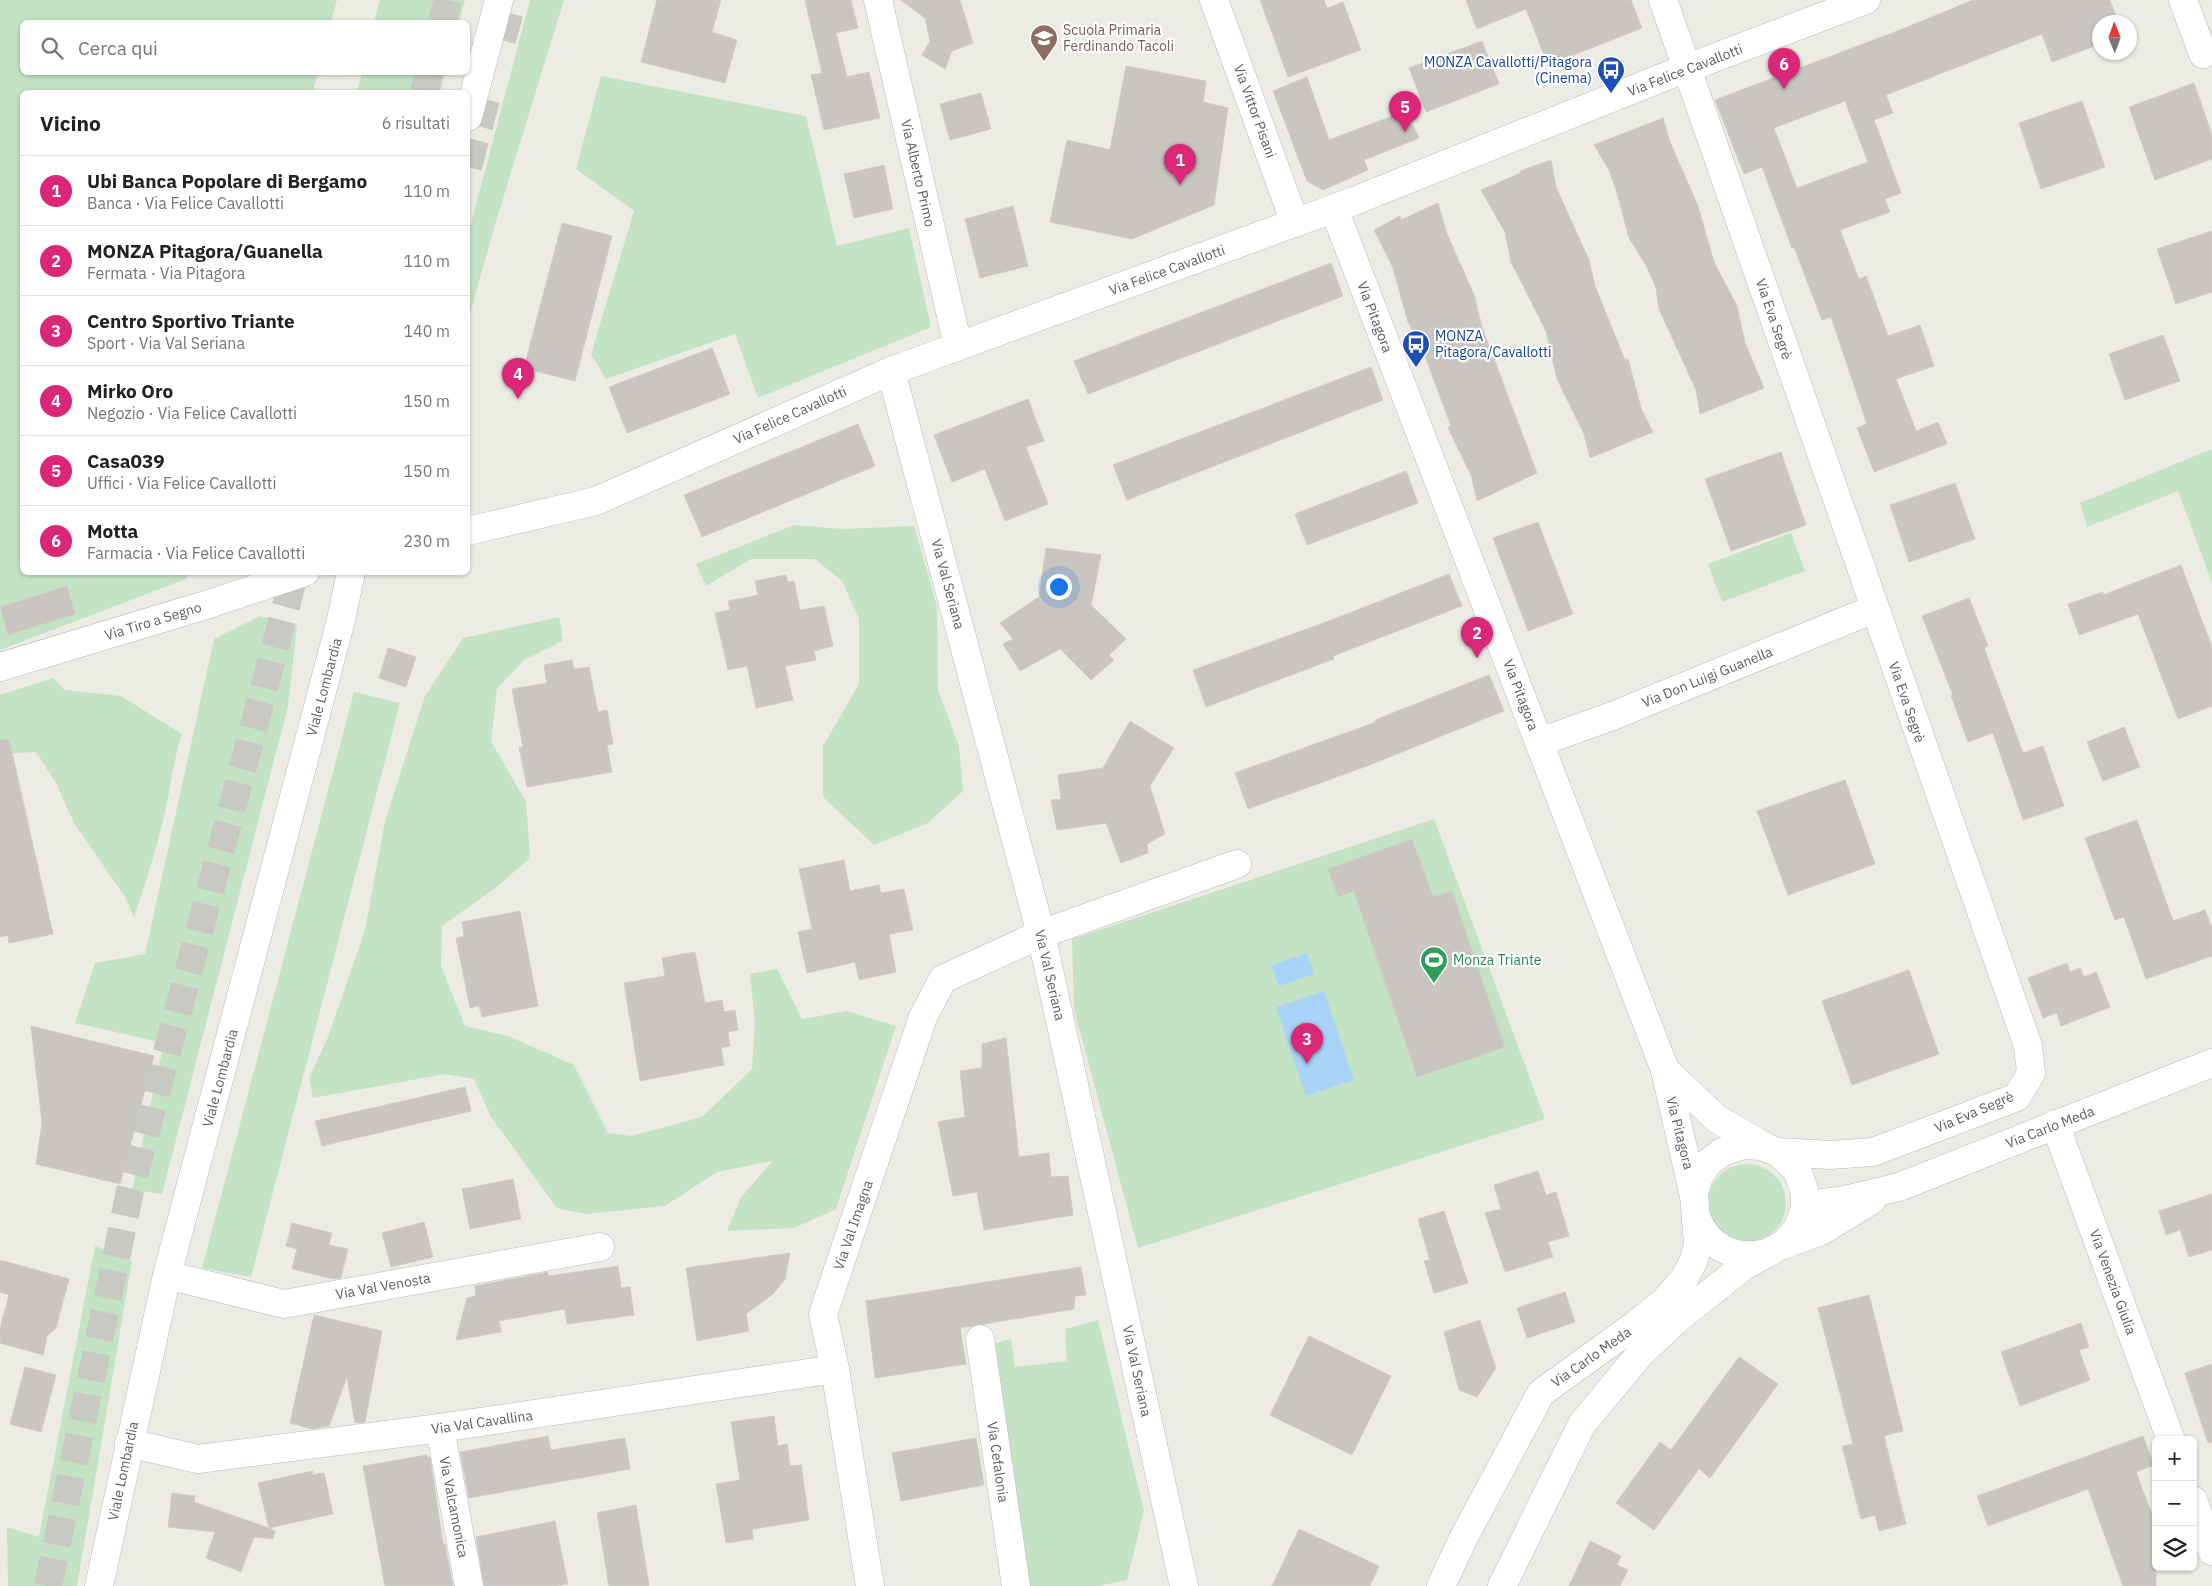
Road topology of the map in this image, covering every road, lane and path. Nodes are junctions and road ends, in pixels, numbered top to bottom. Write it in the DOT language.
graph roads {
  1 [pos="499,0"];
  2 [pos="878,0"];
  3 [pos="1214,0"];
  4 [pos="1663,0"];
  5 [pos="1866,0"];
  6 [pos="2183,0"];
  7 [pos="2203,54"];
  8 [pos="1688,68"];
  9 [pos="470,109"];
  10 [pos="1334,209"];
  11 [pos="1295,223"];
  12 [pos="958,346"];
  13 [pos="891,371"];
  14 [pos="470,531"];
  15 [pos="296,575"];
  16 [pos="350,575"];
  17 [pos="1874,609"];
  18 [pos="0,667"];
  19 [pos="1540,742"];
  20 [pos="1238,864"];
  21 [pos="1041,934"];
  22 [pos="2212,1063"];
  23 [pos="1665,1070"];
  24 [pos="2055,1124"];
  25 [pos="1771,1149"];
  26 [pos="1887,1190"];
  27 [pos="1695,1205"];
  28 [pos="1806,1205"];
  29 [pos="600,1247"];
  30 [pos="1775,1249"];
  31 [pos="167,1275"];
  32 [pos="980,1339"];
  33 [pos="835,1369"];
  34 [pos="440,1428"];
  35 [pos="2170,1436"];
  36 [pos="129,1443"];
  37 [pos="2197,1511"];
  38 [pos="2212,1551"];
  39 [pos="99,1586"];
  40 [pos="469,1586"];
  41 [pos="870,1586"];
  42 [pos="1016,1586"];
  43 [pos="1184,1586"];
  44 [pos="1441,1586"];
  45 [pos="1502,1586"];
  1 -- 9 [label="street"];
  2 -- 12 [label="street, Via Alberto Primo"];
  3 -- 11 [label="street, Via Vittor Pisani"];
  4 -- 8 [label="street, Via Eva Segrè"];
  5 -- 8 [label="street, Via Felice Cavallotti"];
  6 -- 7 [label="street"];
  8 -- 10 [label="street, Via Felice Cavallotti"];
  8 -- 17 [label="street, Via Eva Segrè"];
  10 -- 11 [label="street, Via Felice Cavallotti"];
  10 -- 19 [label="street, Via Pitagora"];
  11 -- 12 [label="street, Via Felice Cavallotti"];
  12 -- 13 [label="street, Via Felice Cavallotti"];
  13 -- 14 [label="street, Via Felice Cavallotti"];
  13 -- 21 [label="street, Via Val Seriana"];
  15 -- 18 [label="street, Via Tiro a Segno"];
  16 -- 31 [label="street, Viale Lombardia"];
  17 -- 19 [label="street, Via Don Luigi Guanella"];
  17 -- 25 [label="street, Via Eva Segrè"];
  19 -- 23 [label="street, Via Pitagora"];
  20 -- 21 [label="street, Via Val Imagna"];
  21 -- 33 [label="street, Via Val Imagna"];
  21 -- 43 [label="street, Via Val Seriana"];
  22 -- 24 [label="street, Via Carlo Meda"];
  23 -- 25 [label="street, Via Pitagora"];
  23 -- 27 [label="street, Via Pitagora"];
  24 -- 26 [label="street, Via Carlo Meda"];
  24 -- 35 [label="street, Via Venezia Giulia"];
  25 -- 27 [label="street, Via Carlo Meda"];
  25 -- 28 [label="street, Via Carlo Meda"];
  26 -- 28 [label="street, Via Carlo Meda"];
  26 -- 30 [label="street, Via Carlo Meda"];
  27 -- 30 [label="street, Via Carlo Meda"];
  27 -- 44 [label="street, Via Carlo Meda"];
  28 -- 30 [label="street, Via Carlo Meda"];
  29 -- 31 [label="street, Via Val Venosta"];
  30 -- 45 [label="street, Via Carlo Meda"];
  31 -- 36 [label="street, Viale Lombardia"];
  32 -- 42 [label="street, Via Cefalonia"];
  33 -- 34 [label="street, Via Val Cavallina"];
  33 -- 41 [label="street, Via Val Imagna"];
  34 -- 36 [label="street, Via Val Cavallina"];
  34 -- 40 [label="street, Via Valcamonica"];
  36 -- 39 [label="street, Viale Lombardia"];
  37 -- 38 [label="street"];
}
